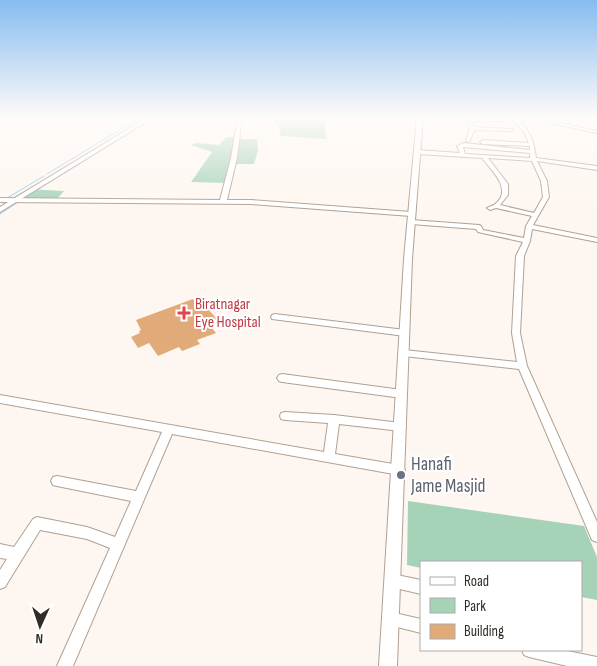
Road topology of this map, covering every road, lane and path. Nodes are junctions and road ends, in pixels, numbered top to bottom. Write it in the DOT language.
graph roads {
  1 [pos="97,148"];
  2 [pos="98,148"];
  3 [pos="235,148"];
  4 [pos="417,148"];
  5 [pos="461,148"];
  6 [pos="490,148"];
  7 [pos="532,148"];
  8 [pos="417,152"];
  9 [pos="463,156"];
  10 [pos="482,156"];
  11 [pos="533,157"];
  12 [pos="77,161"];
  13 [pos="597,168"];
  14 [pos="0,200"];
  15 [pos="12,201"];
  16 [pos="222,202"];
  17 [pos="0,206"];
  18 [pos="0,210"];
  19 [pos="535,215"];
  20 [pos="411,218"];
  21 [pos="529,226"];
  22 [pos="597,240"];
  23 [pos="527,241"];
  24 [pos="274,316"];
  25 [pos="405,334"];
  26 [pos="404,353"];
  27 [pos="522,366"];
  28 [pos="282,378"];
  29 [pos="402,394"];
  30 [pos="0,399"];
  31 [pos="285,416"];
  32 [pos="334,419"];
  33 [pos="401,427"];
  34 [pos="169,429"];
  35 [pos="329,457"];
  36 [pos="398,470"];
  37 [pos="57,481"];
  38 [pos="137,498"];
  39 [pos="597,536"];
  40 [pos="118,544"];
  41 [pos="0,551"];
  42 [pos="17,554"];
  43 [pos="392,581"];
  44 [pos="0,582"];
  45 [pos="420,588"];
  46 [pos="390,619"];
  47 [pos="420,626"];
  48 [pos="552,652"];
  49 [pos="597,665"];
  50 [pos="65,666"];
  51 [pos="388,666"];
  1 -- 12 [label="main road"];
  2 -- 12 [label="main road"];
  3 -- 16 [label="street"];
  4 -- 8 [label="main road"];
  5 -- 9 [label="street"];
  6 -- 11 [label="street"];
  7 -- 11 [label="street"];
  8 -- 9 [label="street"];
  8 -- 20 [label="main road"];
  9 -- 10 [label="street"];
  10 -- 11 [label="street"];
  10 -- 19 [label="street"];
  11 -- 13 [label="street"];
  11 -- 19 [label="street"];
  12 -- 15 [label="main road"];
  14 -- 15 [label="street"];
  15 -- 16 [label="street"];
  15 -- 17 [label="main road"];
  15 -- 18 [label="main road"];
  16 -- 20 [label="street"];
  19 -- 21 [label="street"];
  20 -- 23 [label="street"];
  20 -- 25 [label="main road"];
  21 -- 22 [label="street"];
  21 -- 23 [label="street"];
  23 -- 27 [label="street"];
  24 -- 25 [label="street"];
  25 -- 26 [label="main road"];
  26 -- 27 [label="street"];
  26 -- 29 [label="main road"];
  27 -- 39 [label="street"];
  28 -- 29 [label="street"];
  29 -- 33 [label="main road"];
  30 -- 34 [label="street"];
  31 -- 32 [label="street"];
  32 -- 33 [label="street"];
  32 -- 35 [label="street"];
  33 -- 36 [label="main road"];
  34 -- 35 [label="street"];
  34 -- 38 [label="street"];
  35 -- 36 [label="street"];
  36 -- 43 [label="main road"];
  37 -- 38 [label="street"];
  38 -- 40 [label="street"];
  40 -- 42 [label="street"];
  40 -- 50 [label="street"];
  41 -- 42 [label="street"];
  42 -- 44 [label="street"];
  43 -- 45 [label="street"];
  43 -- 46 [label="main road"];
  46 -- 47 [label="street"];
  46 -- 51 [label="main road"];
  48 -- 49 [label="street"];
}
